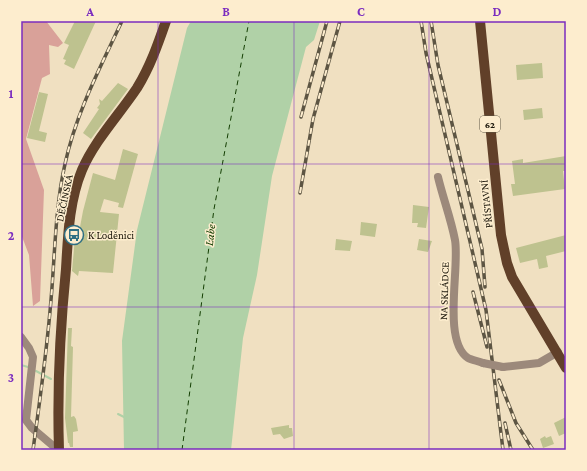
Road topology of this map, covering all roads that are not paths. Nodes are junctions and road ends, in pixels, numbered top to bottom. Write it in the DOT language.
graph roads {
  1 [pos="166,21"];
  2 [pos="480,21"];
  3 [pos="438,178"];
  4 [pos="21,338"];
  5 [pos="558,352"];
  6 [pos="566,368"];
  7 [pos="58,450"];
  1 -- 7 [label="main road, DĚČÍNSKÁ"];
  2 -- 5 [label="main road, PŘÍSTAVNÍ / 62"];
  3 -- 5 [label="street, NA SKLÁDCE, bridge"];
  4 -- 7 [label="street"];
  5 -- 6 [label="main road, PŘÍSTAVNÍ / 62"];
}
